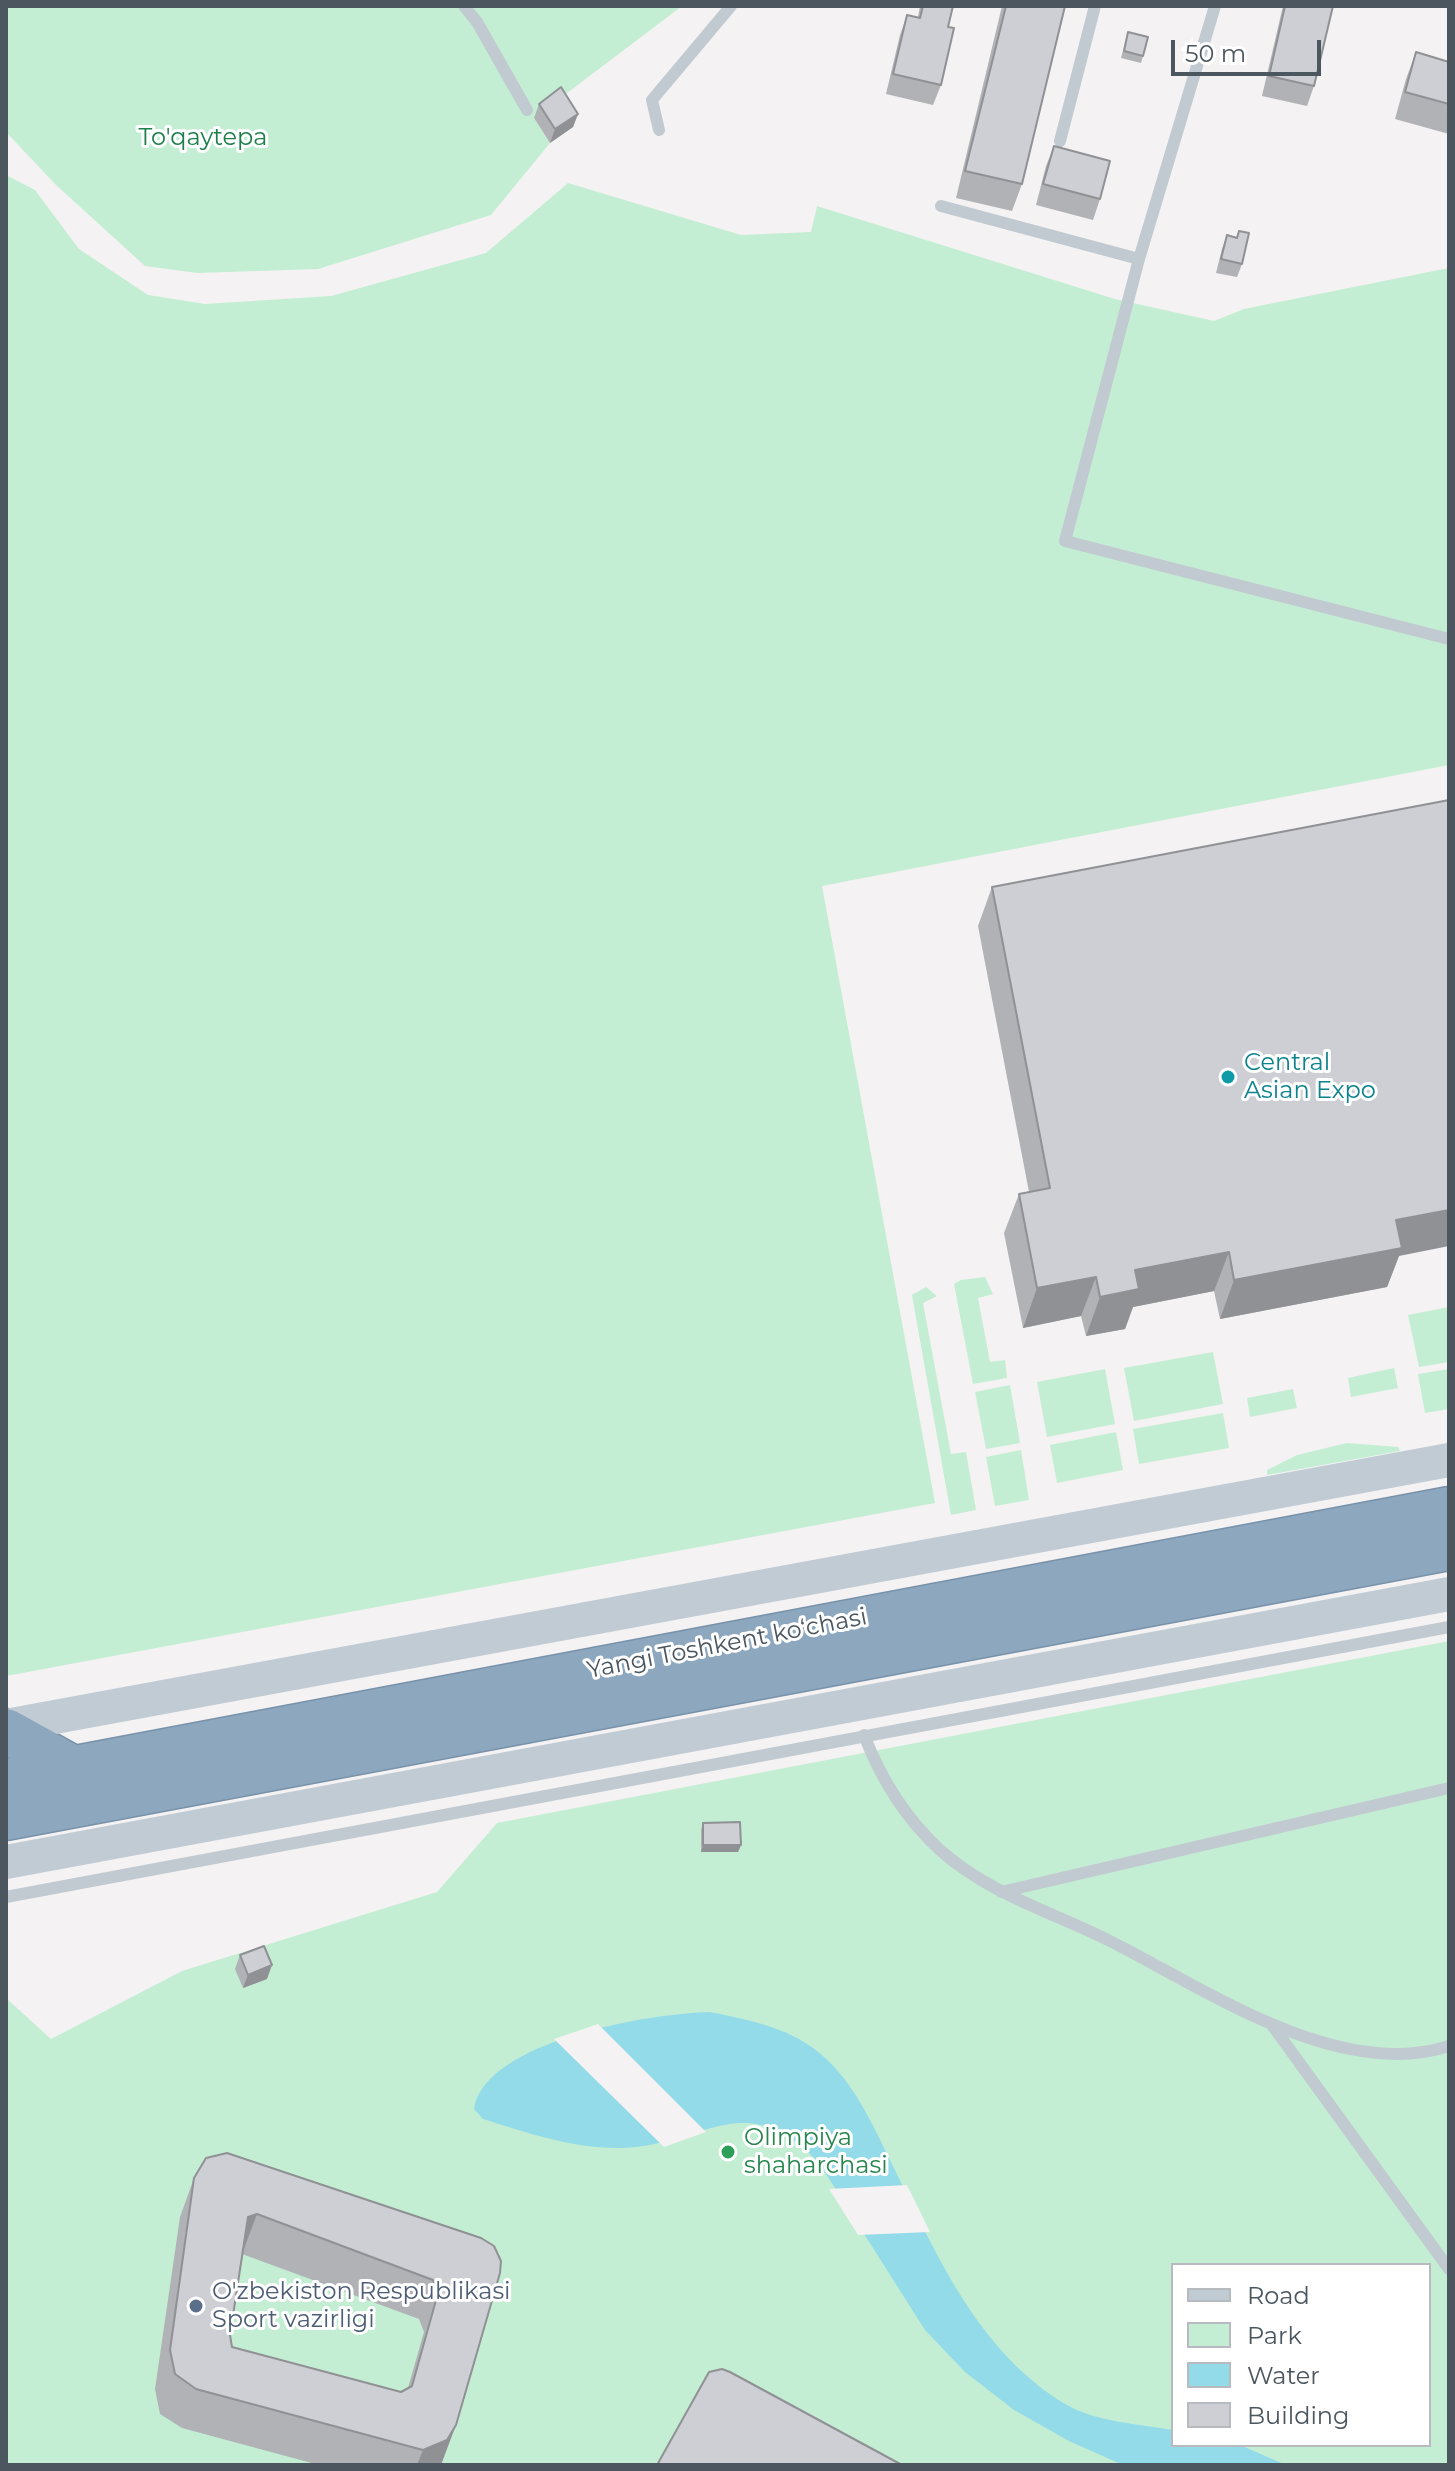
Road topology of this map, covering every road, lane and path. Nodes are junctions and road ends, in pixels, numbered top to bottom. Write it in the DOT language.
graph roads {
  1 [pos="464,6"];
  2 [pos="731,6"];
  3 [pos="1095,6"];
  4 [pos="1215,6"];
  5 [pos="527,110"];
  6 [pos="659,130"];
  7 [pos="1060,141"];
  8 [pos="941,206"];
  9 [pos="1139,259"];
  10 [pos="1449,639"];
  11 [pos="1449,1460"];
  12 [pos="1449,1509"];
  13 [pos="1449,1548"];
  14 [pos="1449,1594"];
  15 [pos="1449,1627"];
  16 [pos="6,1728"];
  17 [pos="864,1735"];
  18 [pos="73,1768"];
  19 [pos="6,1781"];
  20 [pos="1449,1788"];
  21 [pos="6,1818"];
  22 [pos="6,1862"];
  23 [pos="1001,1892"];
  24 [pos="6,1897"];
  25 [pos="1272,2025"];
  26 [pos="1449,2046"];
  27 [pos="1449,2269"];
  1 -- 5 [label="lane"];
  2 -- 6 [label="lane"];
  3 -- 7 [label="lane"];
  4 -- 9 [label="lane"];
  8 -- 9 [label="lane"];
  9 -- 10 [label="lane"];
  11 -- 16 [label="main road"];
  12 -- 18 [label="highway, Yangi Toshkent ko‘chasi"];
  13 -- 21 [label="highway, Yangi Toshkent ko‘chasi"];
  14 -- 22 [label="main road"];
  15 -- 17 [label="lane"];
  16 -- 18 [label="highway"];
  17 -- 23 [label="lane"];
  17 -- 24 [label="lane"];
  18 -- 19 [label="highway, Yangi Toshkent ko‘chasi"];
  20 -- 23 [label="lane"];
  23 -- 25 [label="lane"];
  25 -- 26 [label="lane"];
  25 -- 27 [label="lane"];
}
